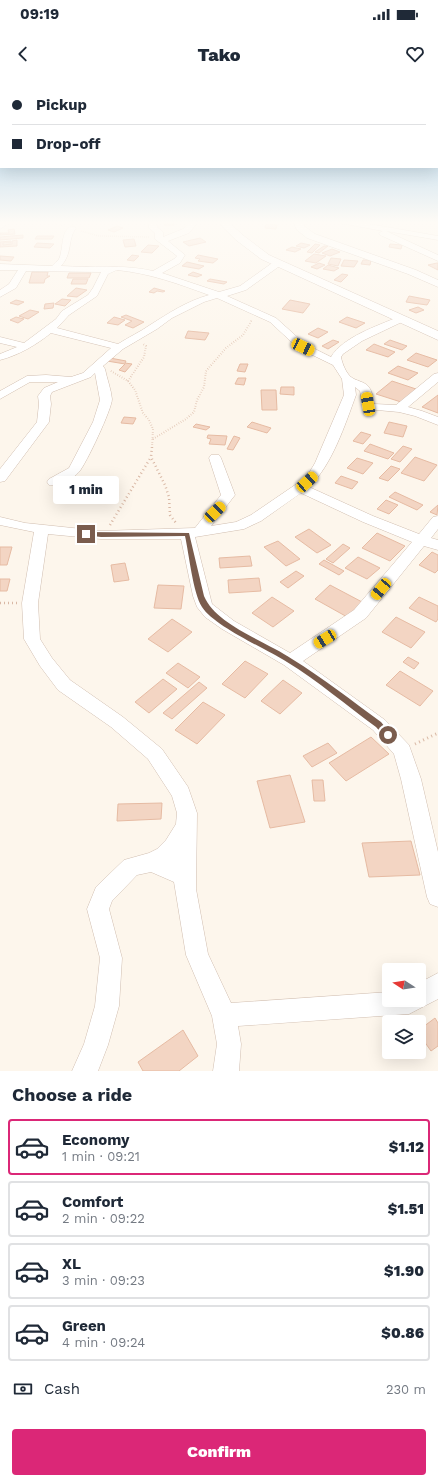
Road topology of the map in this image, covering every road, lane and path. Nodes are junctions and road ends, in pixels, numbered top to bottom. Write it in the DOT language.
graph roads {
  1 [pos="24,267"];
  2 [pos="28,267"];
  3 [pos="165,267"];
  4 [pos="272,267"];
  5 [pos="287,267"];
  6 [pos="399,267"];
  7 [pos="54,269"];
  8 [pos="110,269"];
  9 [pos="156,273"];
  10 [pos="438,284"];
  11 [pos="0,294"];
  12 [pos="216,295"];
  13 [pos="257,312"];
  14 [pos="401,319"];
  15 [pos="48,329"];
  16 [pos="438,336"];
  17 [pos="134,339"];
  18 [pos="0,340"];
  19 [pos="26,346"];
  20 [pos="119,347"];
  21 [pos="2,358"];
  22 [pos="337,363"];
  23 [pos="99,368"];
  24 [pos="438,376"];
  25 [pos="347,379"];
  26 [pos="74,380"];
  27 [pos="128,381"];
  28 [pos="0,396"];
  29 [pos="399,409"];
  30 [pos="438,421"];
  31 [pos="152,439"];
  32 [pos="151,457"];
  33 [pos="215,458"];
  34 [pos="0,478"];
  35 [pos="54,482"];
  36 [pos="300,488"];
  37 [pos="438,520"];
  38 [pos="0,522"];
  39 [pos="42,529"];
  40 [pos="191,533"];
  41 [pos="101,535"];
  42 [pos="421,541"];
  43 [pos="438,545"];
  44 [pos="290,661"];
  45 [pos="438,733"];
  46 [pos="402,750"];
  47 [pos="186,826"];
  48 [pos="152,862"];
  49 [pos="434,865"];
  50 [pos="186,877"];
  51 [pos="438,897"];
  52 [pos="438,985"];
  53 [pos="426,993"];
  54 [pos="382,1004"];
  55 [pos="224,1015"];
  56 [pos="85,1071"];
  57 [pos="226,1071"];
  1 -- 11 [label="street"];
  2 -- 7 [label="street"];
  3 -- 9 [label="street"];
  4 -- 12 [label="street"];
  5 -- 14 [label="street"];
  6 -- 10 [label="street"];
  7 -- 8 [label="street"];
  8 -- 9 [label="street"];
  8 -- 15 [label="street"];
  9 -- 12 [label="street"];
  12 -- 13 [label="street"];
  12 -- 17 [label="street"];
  13 -- 22 [label="street"];
  13 -- 31 [label="path"];
  14 -- 16 [label="street"];
  14 -- 22 [label="street"];
  15 -- 19 [label="street"];
  15 -- 20 [label="street"];
  17 -- 20 [label="street"];
  17 -- 27 [label="path"];
  18 -- 19 [label="street"];
  19 -- 21 [label="street"];
  20 -- 23 [label="street"];
  22 -- 25 [label="street"];
  23 -- 26 [label="street"];
  23 -- 27 [label="path"];
  23 -- 35 [label="street"];
  24 -- 29 [label="street"];
  25 -- 29 [label="street"];
  25 -- 36 [label="street"];
  26 -- 28 [label="street"];
  26 -- 34 [label="street"];
  27 -- 31 [label="path"];
  29 -- 30 [label="street"];
  31 -- 32 [label="path"];
  32 -- 40 [label="path"];
  32 -- 41 [label="path"];
  33 -- 40 [label="street"];
  36 -- 40 [label="street"];
  36 -- 42 [label="street"];
  37 -- 42 [label="street"];
  38 -- 39 [label="street"];
  39 -- 41 [label="street"];
  39 -- 47 [label="street"];
  40 -- 41 [label="street"];
  40 -- 44 [label="street"];
  42 -- 43 [label="street"];
  42 -- 44 [label="street"];
  44 -- 46 [label="street"];
  45 -- 46 [label="path"];
  46 -- 49 [label="street"];
  47 -- 48 [label="street"];
  47 -- 50 [label="street"];
  48 -- 50 [label="street"];
  48 -- 56 [label="street"];
  49 -- 51 [label="street"];
  50 -- 55 [label="street"];
  52 -- 53 [label="street"];
  54 -- 55 [label="street"];
  55 -- 57 [label="street"];
}
